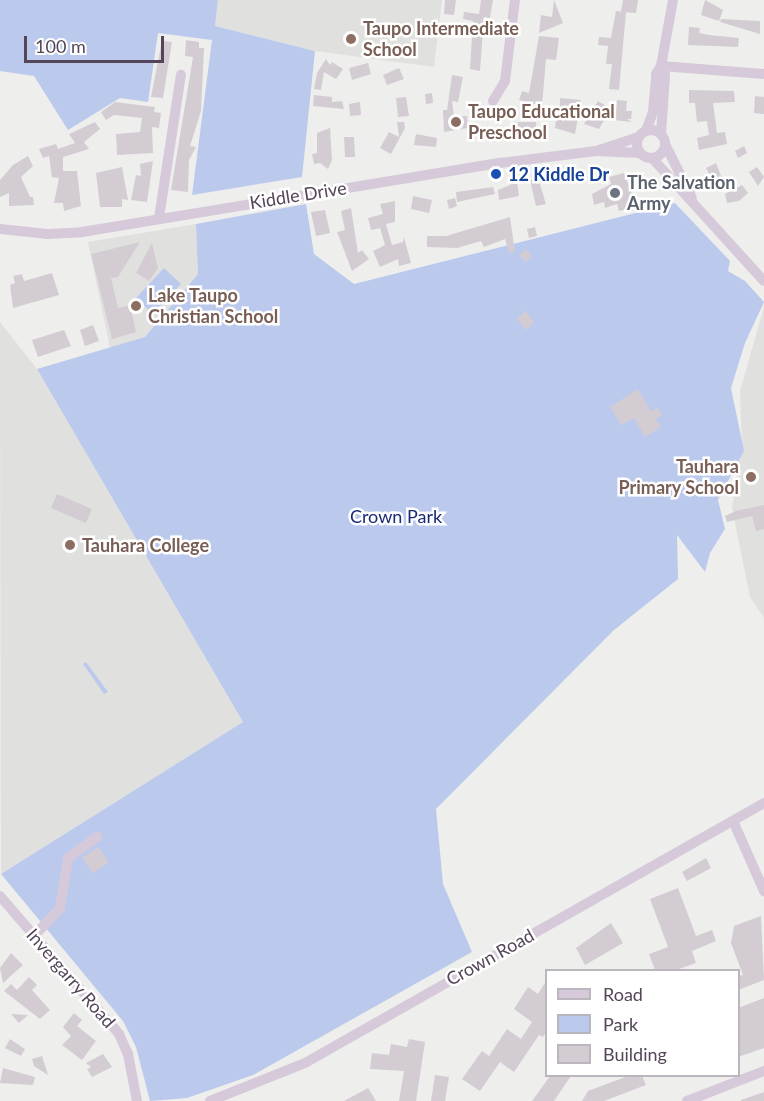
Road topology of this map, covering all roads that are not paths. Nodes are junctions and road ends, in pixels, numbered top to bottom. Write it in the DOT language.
graph roads {
  1 [pos="515,0"];
  2 [pos="673,0"];
  3 [pos="661,66"];
  4 [pos="764,74"];
  5 [pos="181,75"];
  6 [pos="494,101"];
  7 [pos="642,134"];
  8 [pos="663,139"];
  9 [pos="596,151"];
  10 [pos="640,153"];
  11 [pos="570,154"];
  12 [pos="652,158"];
  13 [pos="574,167"];
  14 [pos="693,201"];
  15 [pos="159,218"];
  16 [pos="0,229"];
  17 [pos="764,281"];
  18 [pos="764,803"];
  19 [pos="733,821"];
  20 [pos="97,837"];
  21 [pos="764,891"];
  22 [pos="0,896"];
  23 [pos="35,935"];
  24 [pos="764,1071"];
  25 [pos="137,1101"];
  26 [pos="210,1101"];
  27 [pos="687,1101"];
  1 -- 6 [label="street"];
  2 -- 3 [label="street"];
  3 -- 4 [label="street"];
  3 -- 7 [label="street"];
  3 -- 8 [label="street"];
  5 -- 15 [label="street"];
  7 -- 8 [label="street"];
  7 -- 9 [label="street, Kiddle Drive"];
  7 -- 10 [label="street"];
  8 -- 12 [label="street"];
  8 -- 14 [label="street"];
  9 -- 10 [label="street, Kiddle Drive"];
  9 -- 11 [label="street, Kiddle Drive"];
  10 -- 12 [label="street"];
  11 -- 13 [label="street"];
  11 -- 15 [label="street, Kiddle Drive"];
  12 -- 14 [label="street"];
  14 -- 17 [label="street"];
  15 -- 16 [label="street, Kiddle Drive"];
  18 -- 19 [label="street, Crown Road"];
  19 -- 21 [label="street"];
  19 -- 26 [label="street, Crown Road"];
  20 -- 23 [label="street"];
  22 -- 23 [label="street, Invergarry Road"];
  23 -- 25 [label="street, Invergarry Road"];
  24 -- 27 [label="street"];
}
